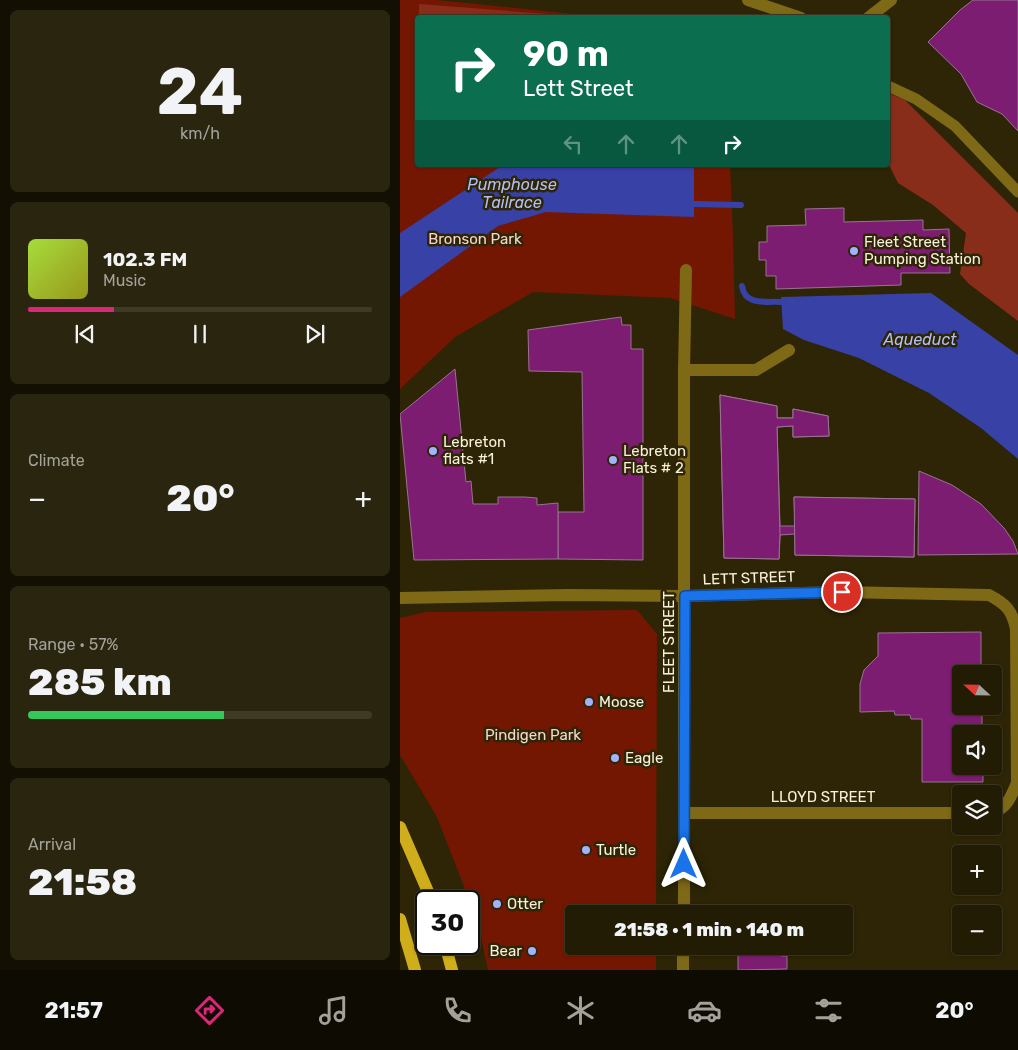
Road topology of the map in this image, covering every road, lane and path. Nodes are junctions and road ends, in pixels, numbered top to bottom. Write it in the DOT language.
graph roads {
  1 [pos="748,0"];
  2 [pos="891,0"];
  3 [pos="792,15"];
  4 [pos="872,15"];
  5 [pos="890,87"];
  6 [pos="1018,192"];
  7 [pos="686,270"];
  8 [pos="790,350"];
  9 [pos="684,370"];
  10 [pos="685,596"];
  11 [pos="400,598"];
  12 [pos="1002,808"];
  13 [pos="952,813"];
  14 [pos="684,814"];
  15 [pos="400,827"];
  16 [pos="427,890"];
  17 [pos="684,905"];
  18 [pos="400,919"];
  19 [pos="448,955"];
  20 [pos="683,955"];
  21 [pos="415,970"];
  22 [pos="452,970"];
  23 [pos="683,970"];
  1 -- 3 [label="street"];
  2 -- 4 [label="street"];
  5 -- 6 [label="lane"];
  7 -- 9 [label="street, FLEET STREET"];
  8 -- 9 [label="street"];
  9 -- 10 [label="street, FLEET STREET"];
  10 -- 11 [label="street, LETT STREET"];
  10 -- 12 [label="street, LETT STREET"];
  10 -- 14 [label="street, FLEET STREET"];
  13 -- 14 [label="street, LLOYD STREET"];
  14 -- 17 [label="street, FLEET STREET"];
  15 -- 16 [label="main road"];
  18 -- 21 [label="main road"];
  19 -- 22 [label="main road"];
  20 -- 23 [label="street"];
}
